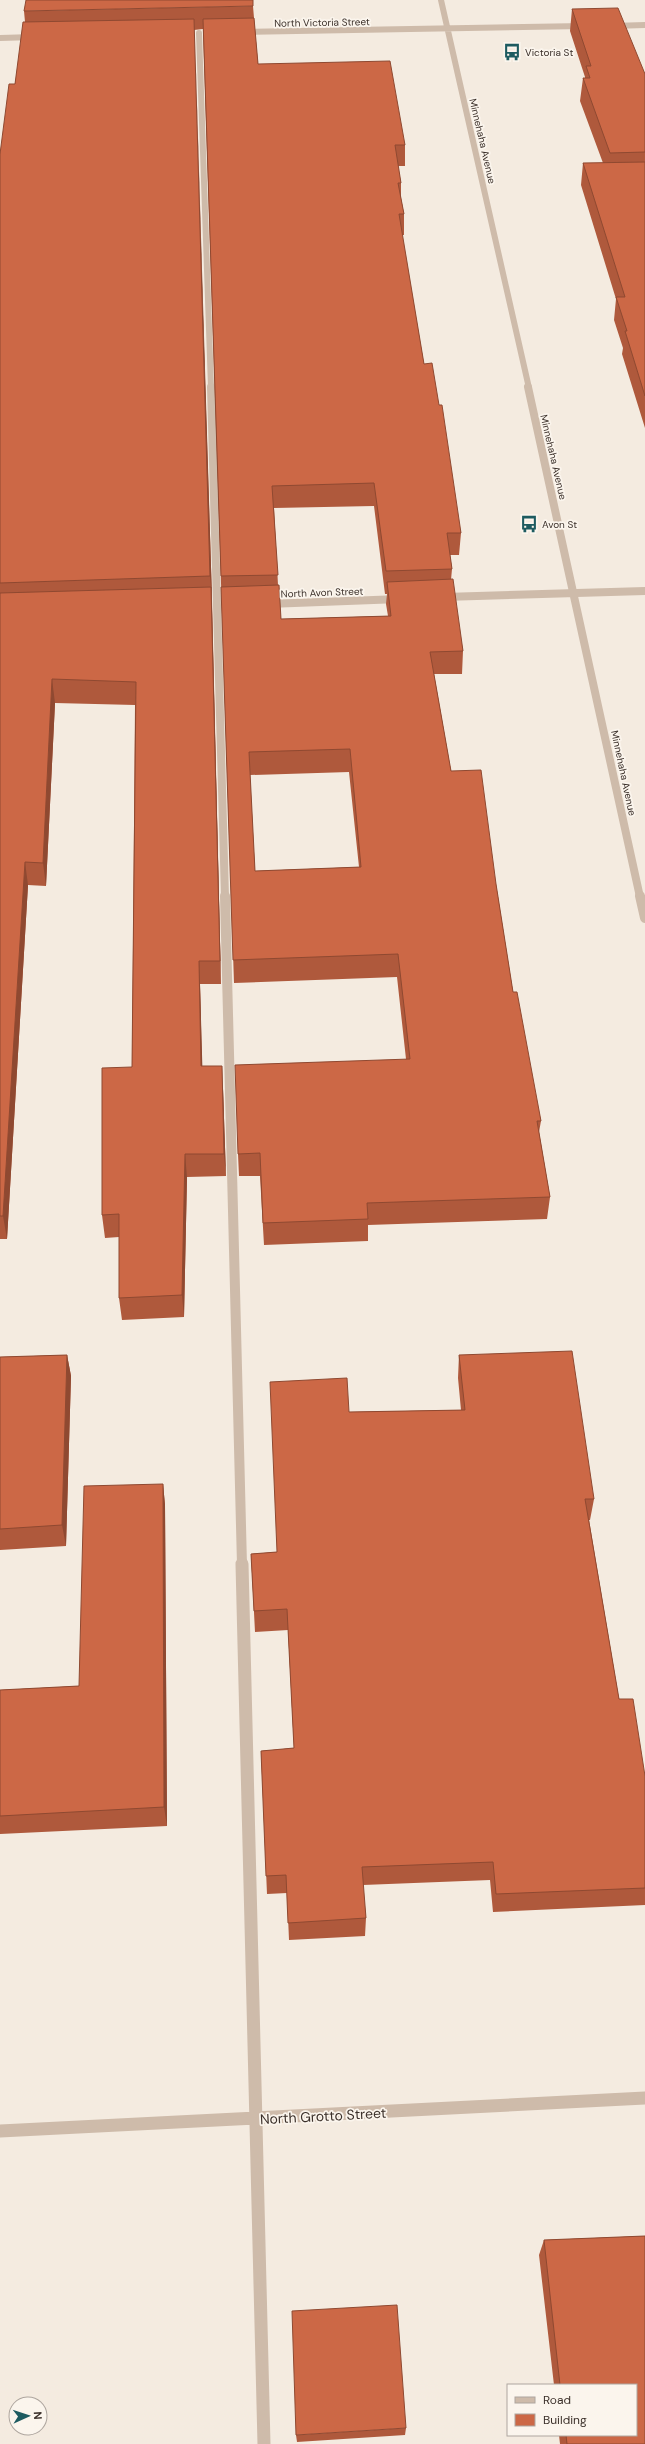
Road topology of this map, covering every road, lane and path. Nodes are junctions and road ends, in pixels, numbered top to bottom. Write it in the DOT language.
graph roads {
  1 [pos="441,0"];
  2 [pos="645,25"];
  3 [pos="591,26"];
  4 [pos="607,26"];
  5 [pos="448,28"];
  6 [pos="238,32"];
  7 [pos="199,33"];
  8 [pos="44,37"];
  9 [pos="0,38"];
  10 [pos="645,591"];
  11 [pos="574,593"];
  12 [pos="438,598"];
  13 [pos="406,599"];
  14 [pos="257,604"];
  15 [pos="645,918"];
  16 [pos="645,2098"];
  17 [pos="256,2119"];
  18 [pos="0,2131"];
  19 [pos="264,2444"];
  1 -- 5 [label="street, Minnehaha Avenue"];
  2 -- 4 [label="street"];
  3 -- 5 [label="street, North Victoria Street"];
  5 -- 6 [label="street, North Victoria Street"];
  5 -- 11 [label="street, Minnehaha Avenue"];
  7 -- 17 [label="street"];
  8 -- 9 [label="street"];
  10 -- 11 [label="street"];
  11 -- 12 [label="street"];
  11 -- 15 [label="street, Minnehaha Avenue"];
  13 -- 14 [label="street, North Avon Street"];
  16 -- 17 [label="street, North Grotto Street"];
  17 -- 18 [label="street, North Grotto Street"];
  17 -- 19 [label="street"];
}
